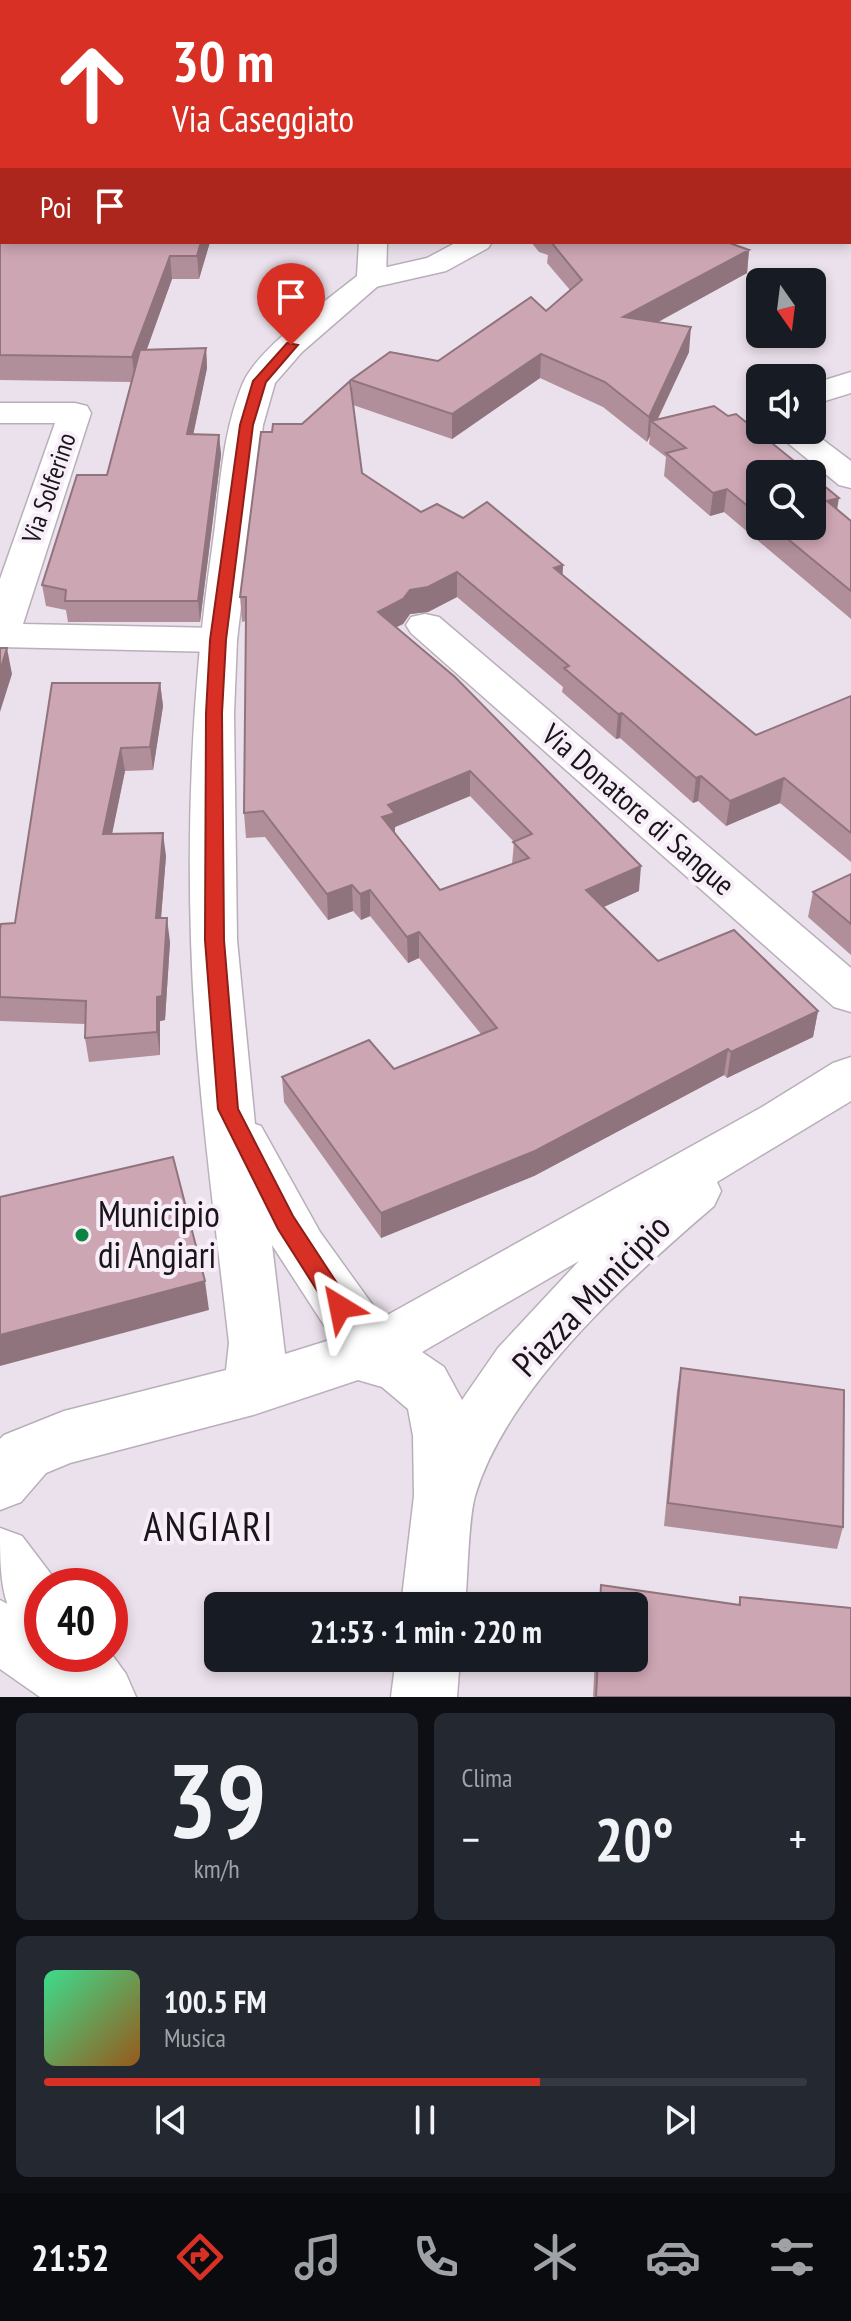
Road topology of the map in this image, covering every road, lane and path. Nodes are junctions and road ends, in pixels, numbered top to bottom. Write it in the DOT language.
graph roads {
  1 [pos="474,244"];
  2 [pos="372,261"];
  3 [pos="851,382"];
  4 [pos="826,390"];
  5 [pos="0,413"];
  6 [pos="807,444"];
  7 [pos="851,478"];
  8 [pos="425,625"];
  9 [pos="0,635"];
  10 [pos="218,640"];
  11 [pos="851,995"];
  12 [pos="851,1076"];
  13 [pos="228,1109"];
  14 [pos="780,1121"];
  15 [pos="373,1351"];
  16 [pos="253,1389"];
  17 [pos="8,1465"];
  18 [pos="444,1501"];
  19 [pos="0,1557"];
  20 [pos="24,1590"];
  21 [pos="434,1592"];
  22 [pos="0,1631"];
  23 [pos="85,1672"];
  24 [pos="427,1672"];
  25 [pos="96,1697"];
  26 [pos="103,1697"];
  27 [pos="424,1697"];
  1 -- 2 [label="street"];
  2 -- 10 [label="street"];
  3 -- 4 [label="street"];
  5 -- 9 [label="street, Via Solferino"];
  6 -- 7 [label="street"];
  8 -- 11 [label="street, Via Donatore di Sangue"];
  9 -- 10 [label="street"];
  10 -- 13 [label="street"];
  12 -- 14 [label="street, Piazza Municipio"];
  13 -- 15 [label="street, Piazza Municipio"];
  13 -- 16 [label="street"];
  14 -- 15 [label="street, Piazza Municipio"];
  14 -- 18 [label="street, Piazza Municipio"];
  15 -- 16 [label="street, Piazza Municipio"];
  15 -- 18 [label="street, Piazza Municipio"];
  16 -- 17 [label="street, Piazza Municipio"];
  18 -- 21 [label="street, Piazza Municipio"];
  19 -- 20 [label="street"];
  22 -- 25 [label="street"];
  23 -- 26 [label="street"];
  24 -- 27 [label="street"];
}
